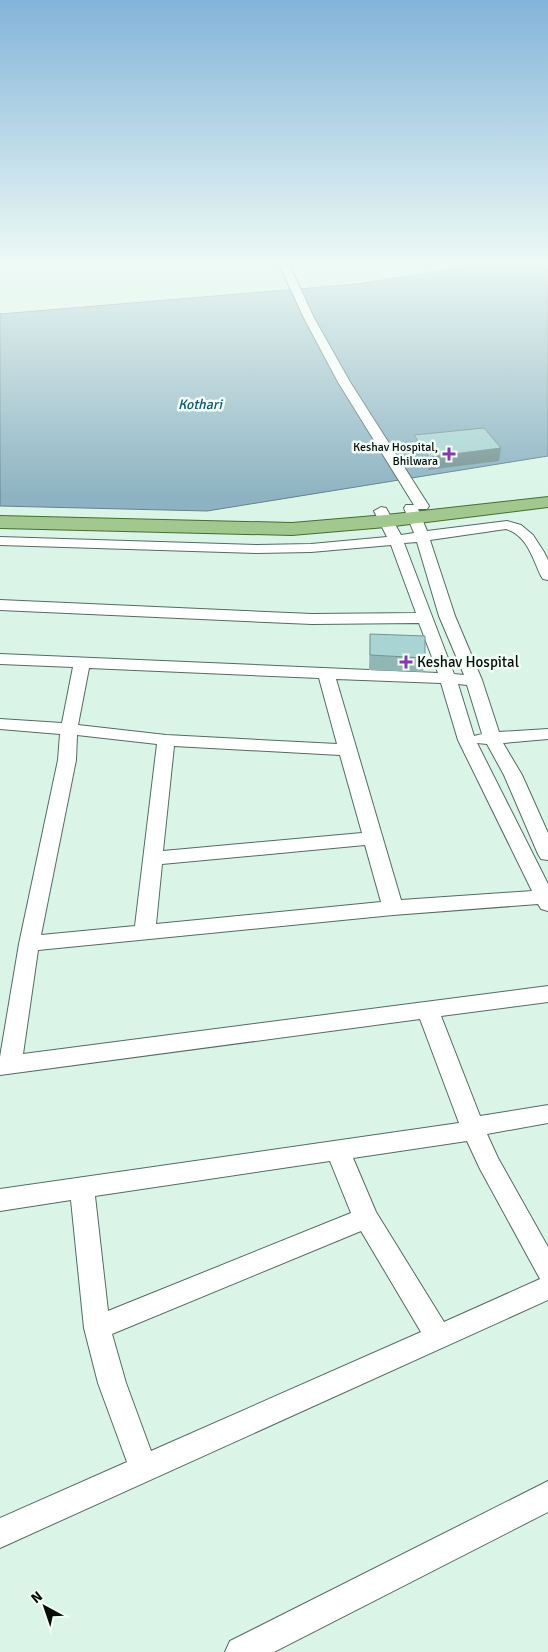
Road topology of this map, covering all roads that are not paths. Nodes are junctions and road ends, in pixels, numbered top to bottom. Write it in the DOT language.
graph roads {
  1 [pos="322,341"];
  2 [pos="548,492"];
  3 [pos="548,502"];
  4 [pos="416,510"];
  5 [pos="0,512"];
  6 [pos="383,516"];
  7 [pos="0,522"];
  8 [pos="422,536"];
  9 [pos="396,540"];
  10 [pos="0,542"];
  11 [pos="548,576"];
  12 [pos="0,605"];
  13 [pos="424,618"];
  14 [pos="0,659"];
  15 [pos="82,662"];
  16 [pos="326,674"];
  17 [pos="448,679"];
  18 [pos="474,680"];
  19 [pos="0,724"];
  20 [pos="69,729"];
  21 [pos="548,734"];
  22 [pos="492,738"];
  23 [pos="166,740"];
  24 [pos="467,740"];
  25 [pos="348,750"];
  26 [pos="507,822"];
  27 [pos="540,822"];
  28 [pos="373,838"];
  29 [pos="548,854"];
  30 [pos="154,858"];
  31 [pos="546,900"];
  32 [pos="393,908"];
  33 [pos="145,932"];
  34 [pos="29,944"];
  35 [pos="548,994"];
  36 [pos="427,1010"];
  37 [pos="5,1065"];
  38 [pos="548,1114"];
  39 [pos="474,1130"];
  40 [pos="338,1151"];
  41 [pos="82,1187"];
  42 [pos="0,1200"];
  43 [pos="366,1218"];
  44 [pos="548,1271"];
  45 [pos="548,1288"];
  46 [pos="97,1328"];
  47 [pos="439,1337"];
  48 [pos="144,1469"];
  49 [pos="548,1496"];
  50 [pos="0,1533"];
  51 [pos="241,1652"];
  1 -- 4 [label="street"];
  2 -- 4 [label="main road"];
  3 -- 4 [label="main road"];
  4 -- 6 [label="main road"];
  4 -- 8 [label="street"];
  5 -- 6 [label="main road"];
  6 -- 7 [label="main road"];
  6 -- 9 [label="street"];
  8 -- 9 [label="street"];
  8 -- 11 [label="street"];
  8 -- 18 [label="street"];
  9 -- 10 [label="street"];
  9 -- 13 [label="street"];
  12 -- 13 [label="street"];
  13 -- 17 [label="street"];
  14 -- 15 [label="street"];
  15 -- 16 [label="street"];
  15 -- 20 [label="street"];
  16 -- 17 [label="street"];
  16 -- 25 [label="street"];
  17 -- 18 [label="street"];
  17 -- 24 [label="street"];
  18 -- 22 [label="street"];
  19 -- 20 [label="street"];
  20 -- 23 [label="street"];
  20 -- 34 [label="street"];
  21 -- 22 [label="street"];
  22 -- 24 [label="street"];
  22 -- 27 [label="street"];
  23 -- 25 [label="street"];
  23 -- 30 [label="street"];
  24 -- 26 [label="street"];
  25 -- 28 [label="street"];
  26 -- 27 [label="street"];
  26 -- 31 [label="street"];
  27 -- 29 [label="street"];
  28 -- 30 [label="street"];
  28 -- 32 [label="street"];
  30 -- 33 [label="street"];
  31 -- 32 [label="street"];
  32 -- 33 [label="street"];
  33 -- 34 [label="street"];
  34 -- 37 [label="street"];
  35 -- 36 [label="street"];
  36 -- 37 [label="street"];
  36 -- 39 [label="street"];
  38 -- 39 [label="street"];
  39 -- 40 [label="street"];
  39 -- 44 [label="street"];
  40 -- 41 [label="street"];
  40 -- 43 [label="street"];
  41 -- 42 [label="street"];
  41 -- 46 [label="street"];
  43 -- 46 [label="street"];
  43 -- 47 [label="street"];
  45 -- 47 [label="street"];
  46 -- 48 [label="street"];
  47 -- 48 [label="street"];
  48 -- 50 [label="street"];
  49 -- 51 [label="street"];
}
